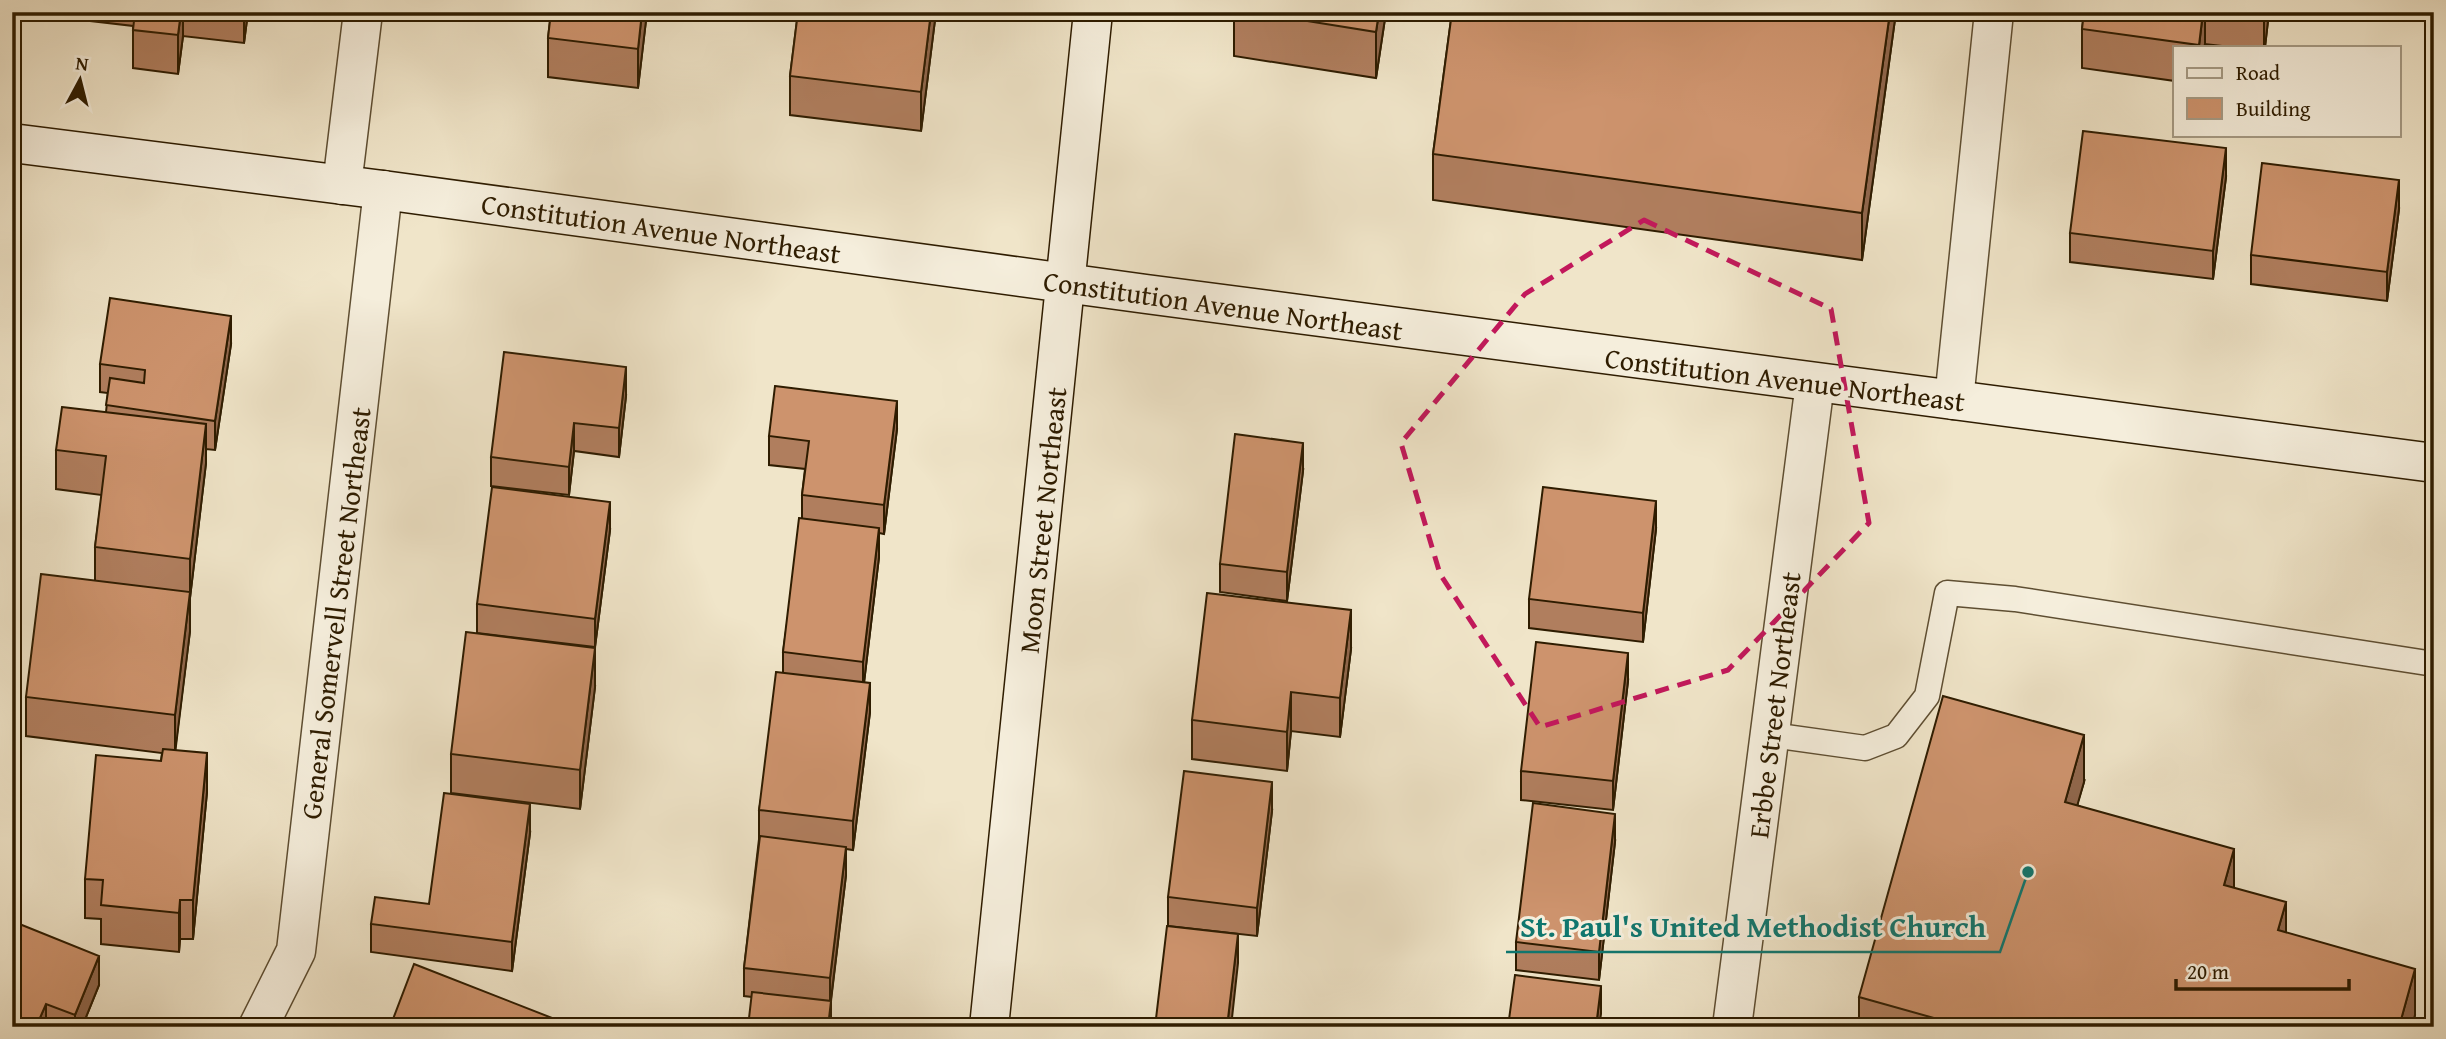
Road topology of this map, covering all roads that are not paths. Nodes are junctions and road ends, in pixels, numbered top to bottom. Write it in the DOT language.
graph roads {
  1 [pos="363,12"];
  2 [pos="1093,12"];
  3 [pos="1994,12"];
  4 [pos="12,143"];
  5 [pos="342,185"];
  6 [pos="383,190"];
  7 [pos="1066,284"];
  8 [pos="1815,383"];
  9 [pos="1954,400"];
  10 [pos="2434,463"];
  11 [pos="2434,664"];
  12 [pos="1771,735"];
  13 [pos="258,1027"];
  14 [pos="989,1027"];
  15 [pos="1732,1027"];
  1 -- 5 [label="street"];
  2 -- 7 [label="street, Moon Street Northeast"];
  3 -- 9 [label="street"];
  4 -- 5 [label="street, Constitution Avenue Northeast"];
  5 -- 6 [label="street, Constitution Avenue Northeast"];
  6 -- 7 [label="street, Constitution Avenue Northeast"];
  6 -- 13 [label="street, General Somervell Street Northeast"];
  7 -- 8 [label="street, Constitution Avenue Northeast"];
  7 -- 14 [label="street, Moon Street Northeast"];
  8 -- 9 [label="street, Constitution Avenue Northeast"];
  8 -- 12 [label="street, Erbbe Street Northeast"];
  9 -- 10 [label="street, Constitution Avenue Northeast"];
  11 -- 12 [label="lane"];
  12 -- 15 [label="street, Erbbe Street Northeast"];
}
